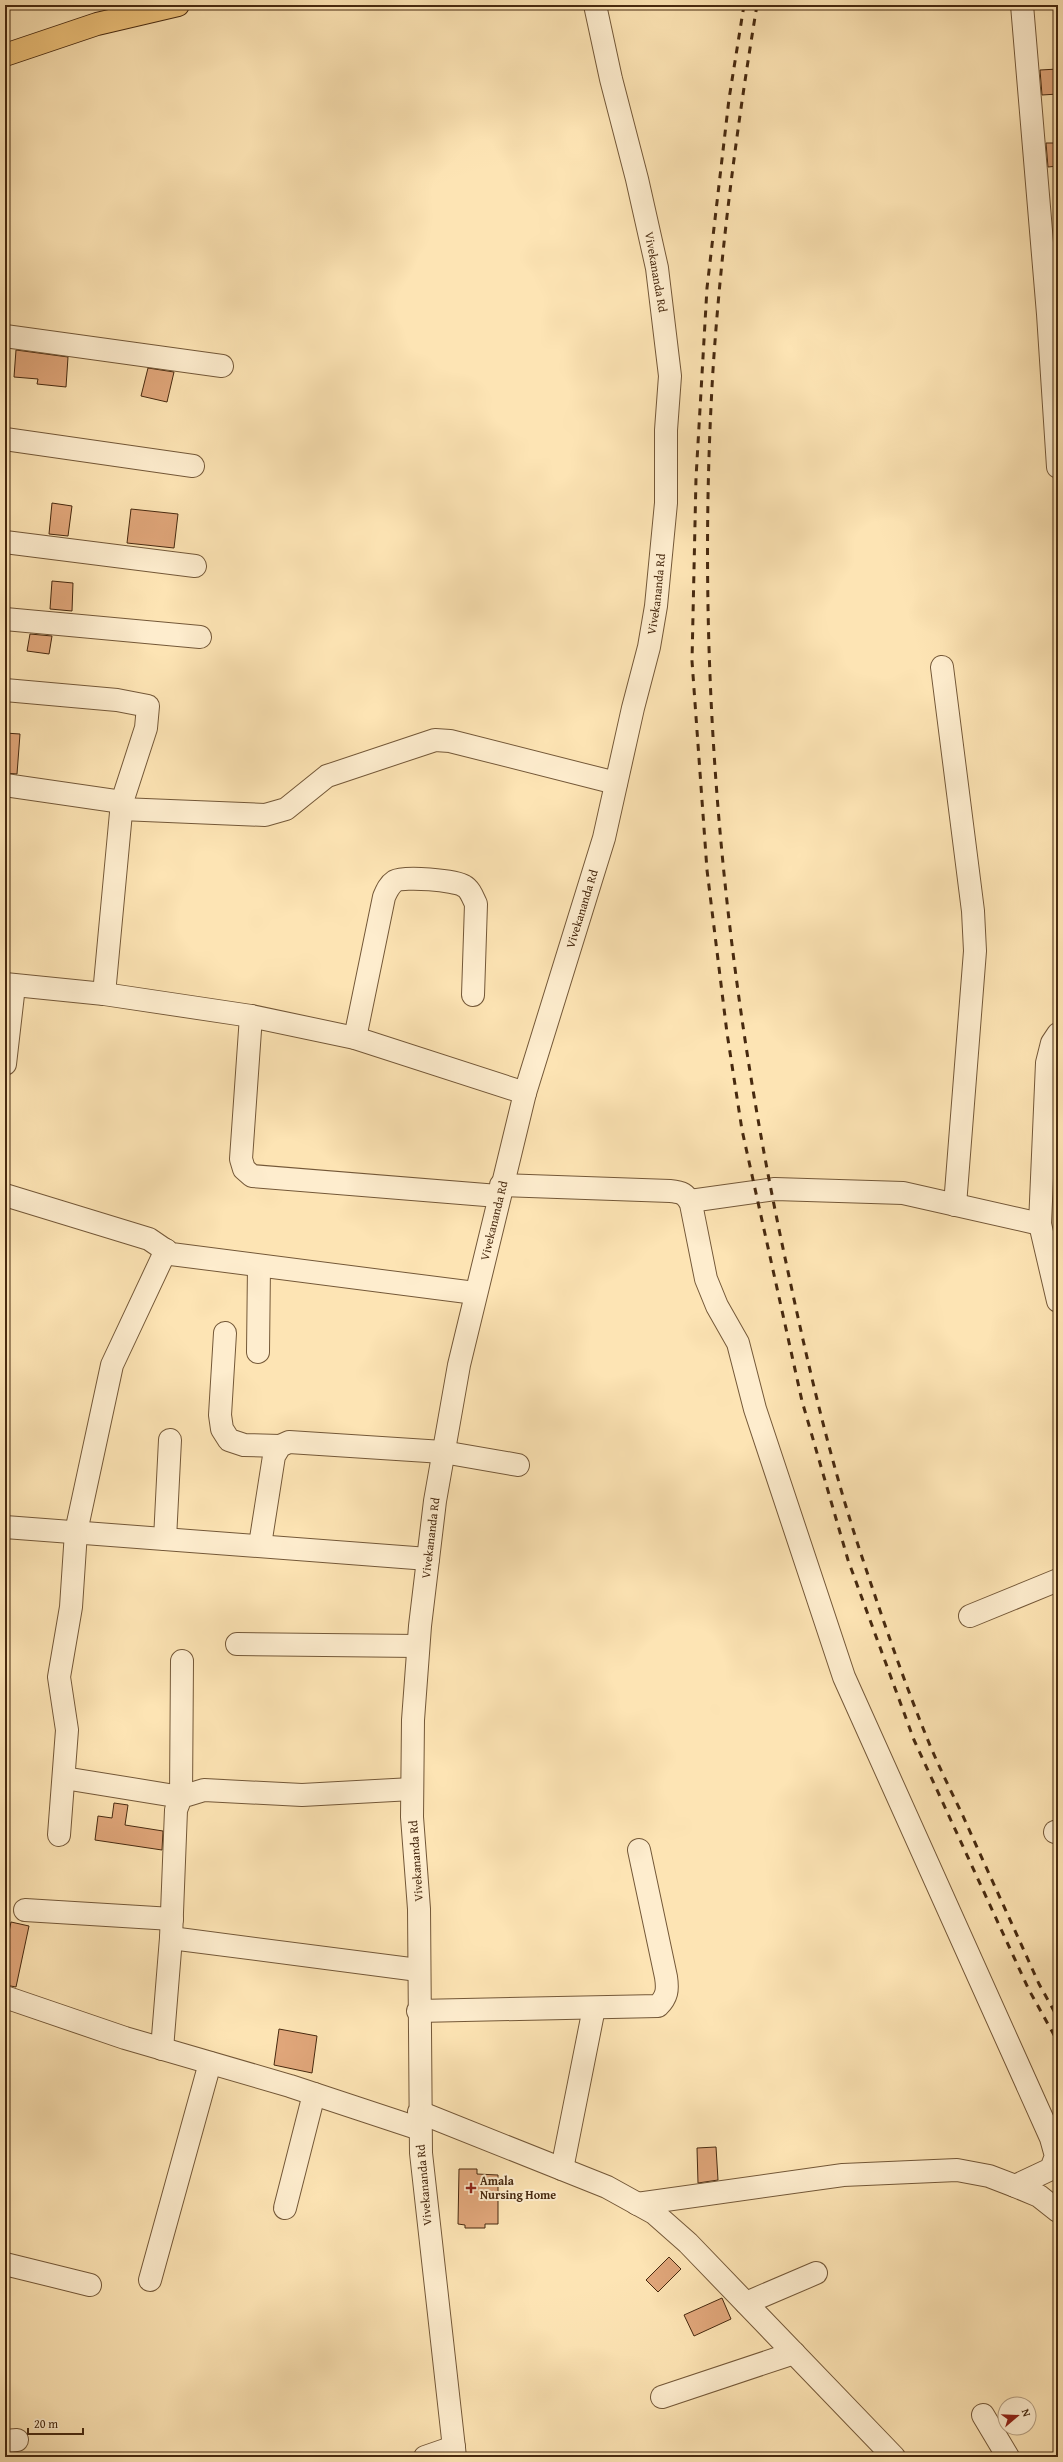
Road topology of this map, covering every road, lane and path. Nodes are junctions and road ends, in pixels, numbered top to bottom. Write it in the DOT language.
graph roads {
  1 [pos="178,5"];
  2 [pos="595,5"];
  3 [pos="1022,5"];
  4 [pos="114,12"];
  5 [pos="5,55"];
  6 [pos="1053,314"];
  7 [pos="5,336"];
  8 [pos="222,366"];
  9 [pos="5,439"];
  10 [pos="193,466"];
  11 [pos="1058,467"];
  12 [pos="5,542"];
  13 [pos="195,566"];
  14 [pos="5,619"];
  15 [pos="200,637"];
  16 [pos="942,667"];
  17 [pos="5,690"];
  18 [pos="616,782"];
  19 [pos="5,785"];
  20 [pos="122,806"];
  21 [pos="10,985"];
  22 [pos="104,994"];
  23 [pos="473,995"];
  24 [pos="251,1016"];
  25 [pos="1058,1034"];
  26 [pos="355,1038"];
  27 [pos="5,1064"];
  28 [pos="525,1093"];
  29 [pos="1051,1126"];
  30 [pos="500,1190"];
  31 [pos="5,1196"];
  32 [pos="690,1201"];
  33 [pos="955,1205"];
  34 [pos="1040,1224"];
  35 [pos="166,1250"];
  36 [pos="259,1266"];
  37 [pos="475,1294"];
  38 [pos="1058,1301"];
  39 [pos="225,1333"];
  40 [pos="258,1352"];
  41 [pos="170,1440"];
  42 [pos="280,1446"];
  43 [pos="443,1452"];
  44 [pos="518,1465"];
  45 [pos="5,1527"];
  46 [pos="76,1532"];
  47 [pos="165,1539"];
  48 [pos="260,1545"];
  49 [pos="428,1559"];
  50 [pos="1058,1580"];
  51 [pos="970,1616"];
  52 [pos="237,1644"];
  53 [pos="418,1646"];
  54 [pos="182,1661"];
  55 [pos="64,1778"];
  56 [pos="412,1789"];
  57 [pos="181,1797"];
  58 [pos="59,1835"];
  59 [pos="639,1850"];
  60 [pos="25,1910"];
  61 [pos="172,1928"];
  62 [pos="418,1970"];
  63 [pos="5,1997"];
  64 [pos="594,2008"];
  65 [pos="418,2011"];
  66 [pos="162,2049"];
  67 [pos="210,2063"];
  68 [pos="314,2094"];
  69 [pos="420,2120"];
  70 [pos="562,2169"];
  71 [pos="1014,2186"];
  72 [pos="637,2204"];
  73 [pos="285,2208"];
  74 [pos="1058,2211"];
  75 [pos="5,2264"];
  76 [pos="816,2273"];
  77 [pos="150,2280"];
  78 [pos="90,2285"];
  79 [pos="746,2303"];
  80 [pos="794,2353"];
  81 [pos="662,2397"];
  82 [pos="983,2415"];
  83 [pos="454,2452"];
  84 [pos="424,2457"];
  85 [pos="894,2457"];
  86 [pos="1008,2457"];
  1 -- 4 [label="main road"];
  2 -- 18 [label="street, Vivekananda Rd"];
  3 -- 6 [label="street"];
  4 -- 5 [label="main road"];
  6 -- 11 [label="street"];
  7 -- 8 [label="street"];
  9 -- 10 [label="street"];
  12 -- 13 [label="street"];
  14 -- 15 [label="street"];
  16 -- 33 [label="street"];
  17 -- 20 [label="street"];
  18 -- 20 [label="street"];
  18 -- 28 [label="street, Vivekananda Rd"];
  19 -- 20 [label="street"];
  20 -- 22 [label="street"];
  21 -- 22 [label="street"];
  21 -- 27 [label="street"];
  22 -- 24 [label="street"];
  23 -- 26 [label="street"];
  24 -- 26 [label="street"];
  24 -- 30 [label="street"];
  25 -- 29 [label="street"];
  26 -- 28 [label="street"];
  28 -- 30 [label="street, Vivekananda Rd"];
  29 -- 34 [label="street"];
  30 -- 32 [label="street"];
  30 -- 37 [label="street, Vivekananda Rd"];
  31 -- 35 [label="street"];
  32 -- 33 [label="street"];
  32 -- 71 [label="street"];
  33 -- 34 [label="street"];
  34 -- 38 [label="street"];
  35 -- 36 [label="street"];
  35 -- 46 [label="street"];
  36 -- 37 [label="street"];
  36 -- 40 [label="street"];
  37 -- 43 [label="street, Vivekananda Rd"];
  39 -- 42 [label="street"];
  41 -- 47 [label="street"];
  42 -- 43 [label="street"];
  42 -- 48 [label="street"];
  43 -- 44 [label="street"];
  43 -- 49 [label="street, Vivekananda Rd"];
  45 -- 46 [label="street"];
  46 -- 47 [label="street"];
  46 -- 55 [label="street"];
  47 -- 48 [label="street"];
  48 -- 49 [label="street"];
  49 -- 53 [label="street, Vivekananda Rd"];
  50 -- 51 [label="street"];
  52 -- 53 [label="street"];
  53 -- 56 [label="street, Vivekananda Rd"];
  54 -- 57 [label="street"];
  55 -- 57 [label="street"];
  55 -- 58 [label="street"];
  56 -- 57 [label="street"];
  56 -- 62 [label="street, Vivekananda Rd"];
  57 -- 61 [label="street"];
  59 -- 64 [label="street"];
  60 -- 61 [label="street"];
  61 -- 62 [label="street"];
  61 -- 66 [label="street"];
  62 -- 65 [label="street, Vivekananda Rd"];
  63 -- 66 [label="street"];
  64 -- 65 [label="street"];
  64 -- 70 [label="street"];
  65 -- 69 [label="street, Vivekananda Rd"];
  66 -- 67 [label="street"];
  67 -- 68 [label="street"];
  67 -- 77 [label="street"];
  68 -- 69 [label="street"];
  68 -- 73 [label="street"];
  69 -- 70 [label="street"];
  69 -- 83 [label="street, Vivekananda Rd"];
  70 -- 72 [label="street"];
  71 -- 72 [label="street"];
  71 -- 74 [label="street"];
  72 -- 79 [label="street"];
  75 -- 78 [label="street"];
  76 -- 79 [label="street"];
  79 -- 80 [label="street"];
  80 -- 81 [label="street"];
  80 -- 85 [label="street"];
  82 -- 86 [label="street"];
  83 -- 84 [label="street"];
}
